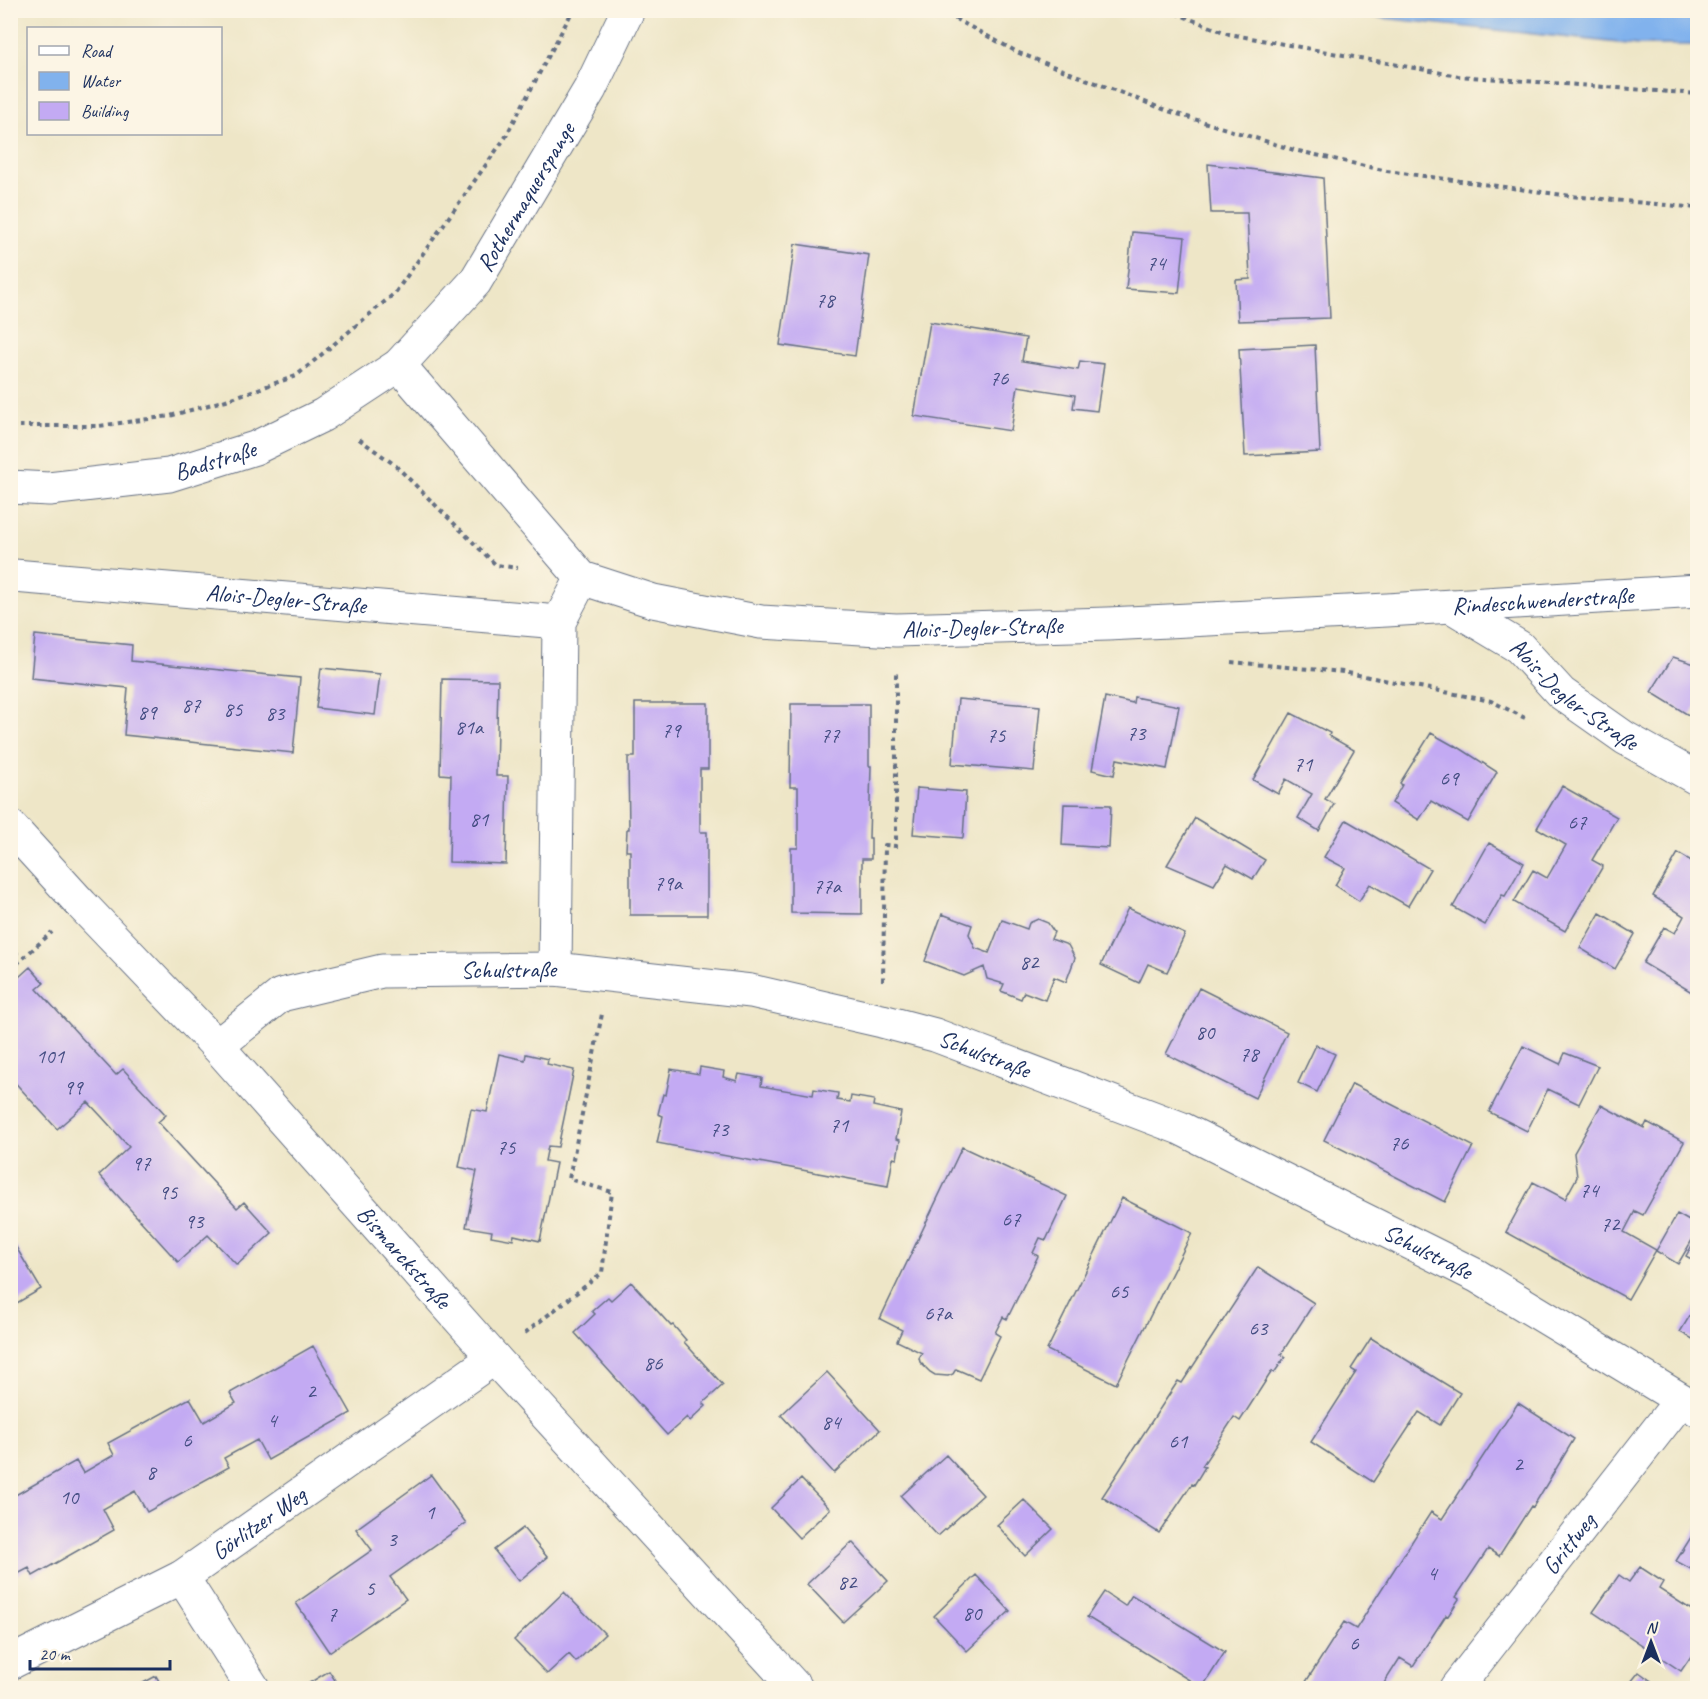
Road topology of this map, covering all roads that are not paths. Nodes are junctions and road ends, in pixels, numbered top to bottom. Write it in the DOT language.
graph roads {
  1 [pos="628,10"];
  2 [pos="399,365"];
  3 [pos="10,487"];
  4 [pos="14,576"];
  5 [pos="582,578"];
  6 [pos="1698,591"];
  7 [pos="1451,606"];
  8 [pos="1387,610"];
  9 [pos="559,622"];
  10 [pos="1698,779"];
  11 [pos="10,826"];
  12 [pos="555,969"];
  13 [pos="217,1046"];
  14 [pos="494,1358"];
  15 [pos="1689,1405"];
  16 [pos="182,1577"];
  17 [pos="10,1663"];
  18 [pos="253,1689"];
  19 [pos="796,1689"];
  20 [pos="1456,1689"];
  1 -- 2 [label="street, Rothermaquerspange"];
  2 -- 3 [label="street, Badstraße"];
  2 -- 5 [label="street"];
  4 -- 9 [label="street, Alois-Degler-Straße"];
  5 -- 8 [label="street, Alois-Degler-Straße"];
  5 -- 9 [label="street"];
  6 -- 7 [label="street, Rindeschwenderstraße"];
  7 -- 8 [label="street, Rindeschwenderstraße"];
  7 -- 10 [label="street, Alois-Degler-Straße"];
  9 -- 12 [label="street"];
  11 -- 13 [label="street, Bismarckstraße"];
  12 -- 13 [label="street, Schulstraße"];
  12 -- 15 [label="street, Schulstraße"];
  13 -- 14 [label="street, Bismarckstraße"];
  14 -- 16 [label="street, Görlitzer Weg"];
  14 -- 19 [label="street, Bismarckstraße"];
  15 -- 20 [label="street, Grittweg"];
  16 -- 17 [label="street, Görlitzer Weg"];
  16 -- 18 [label="street"];
}
